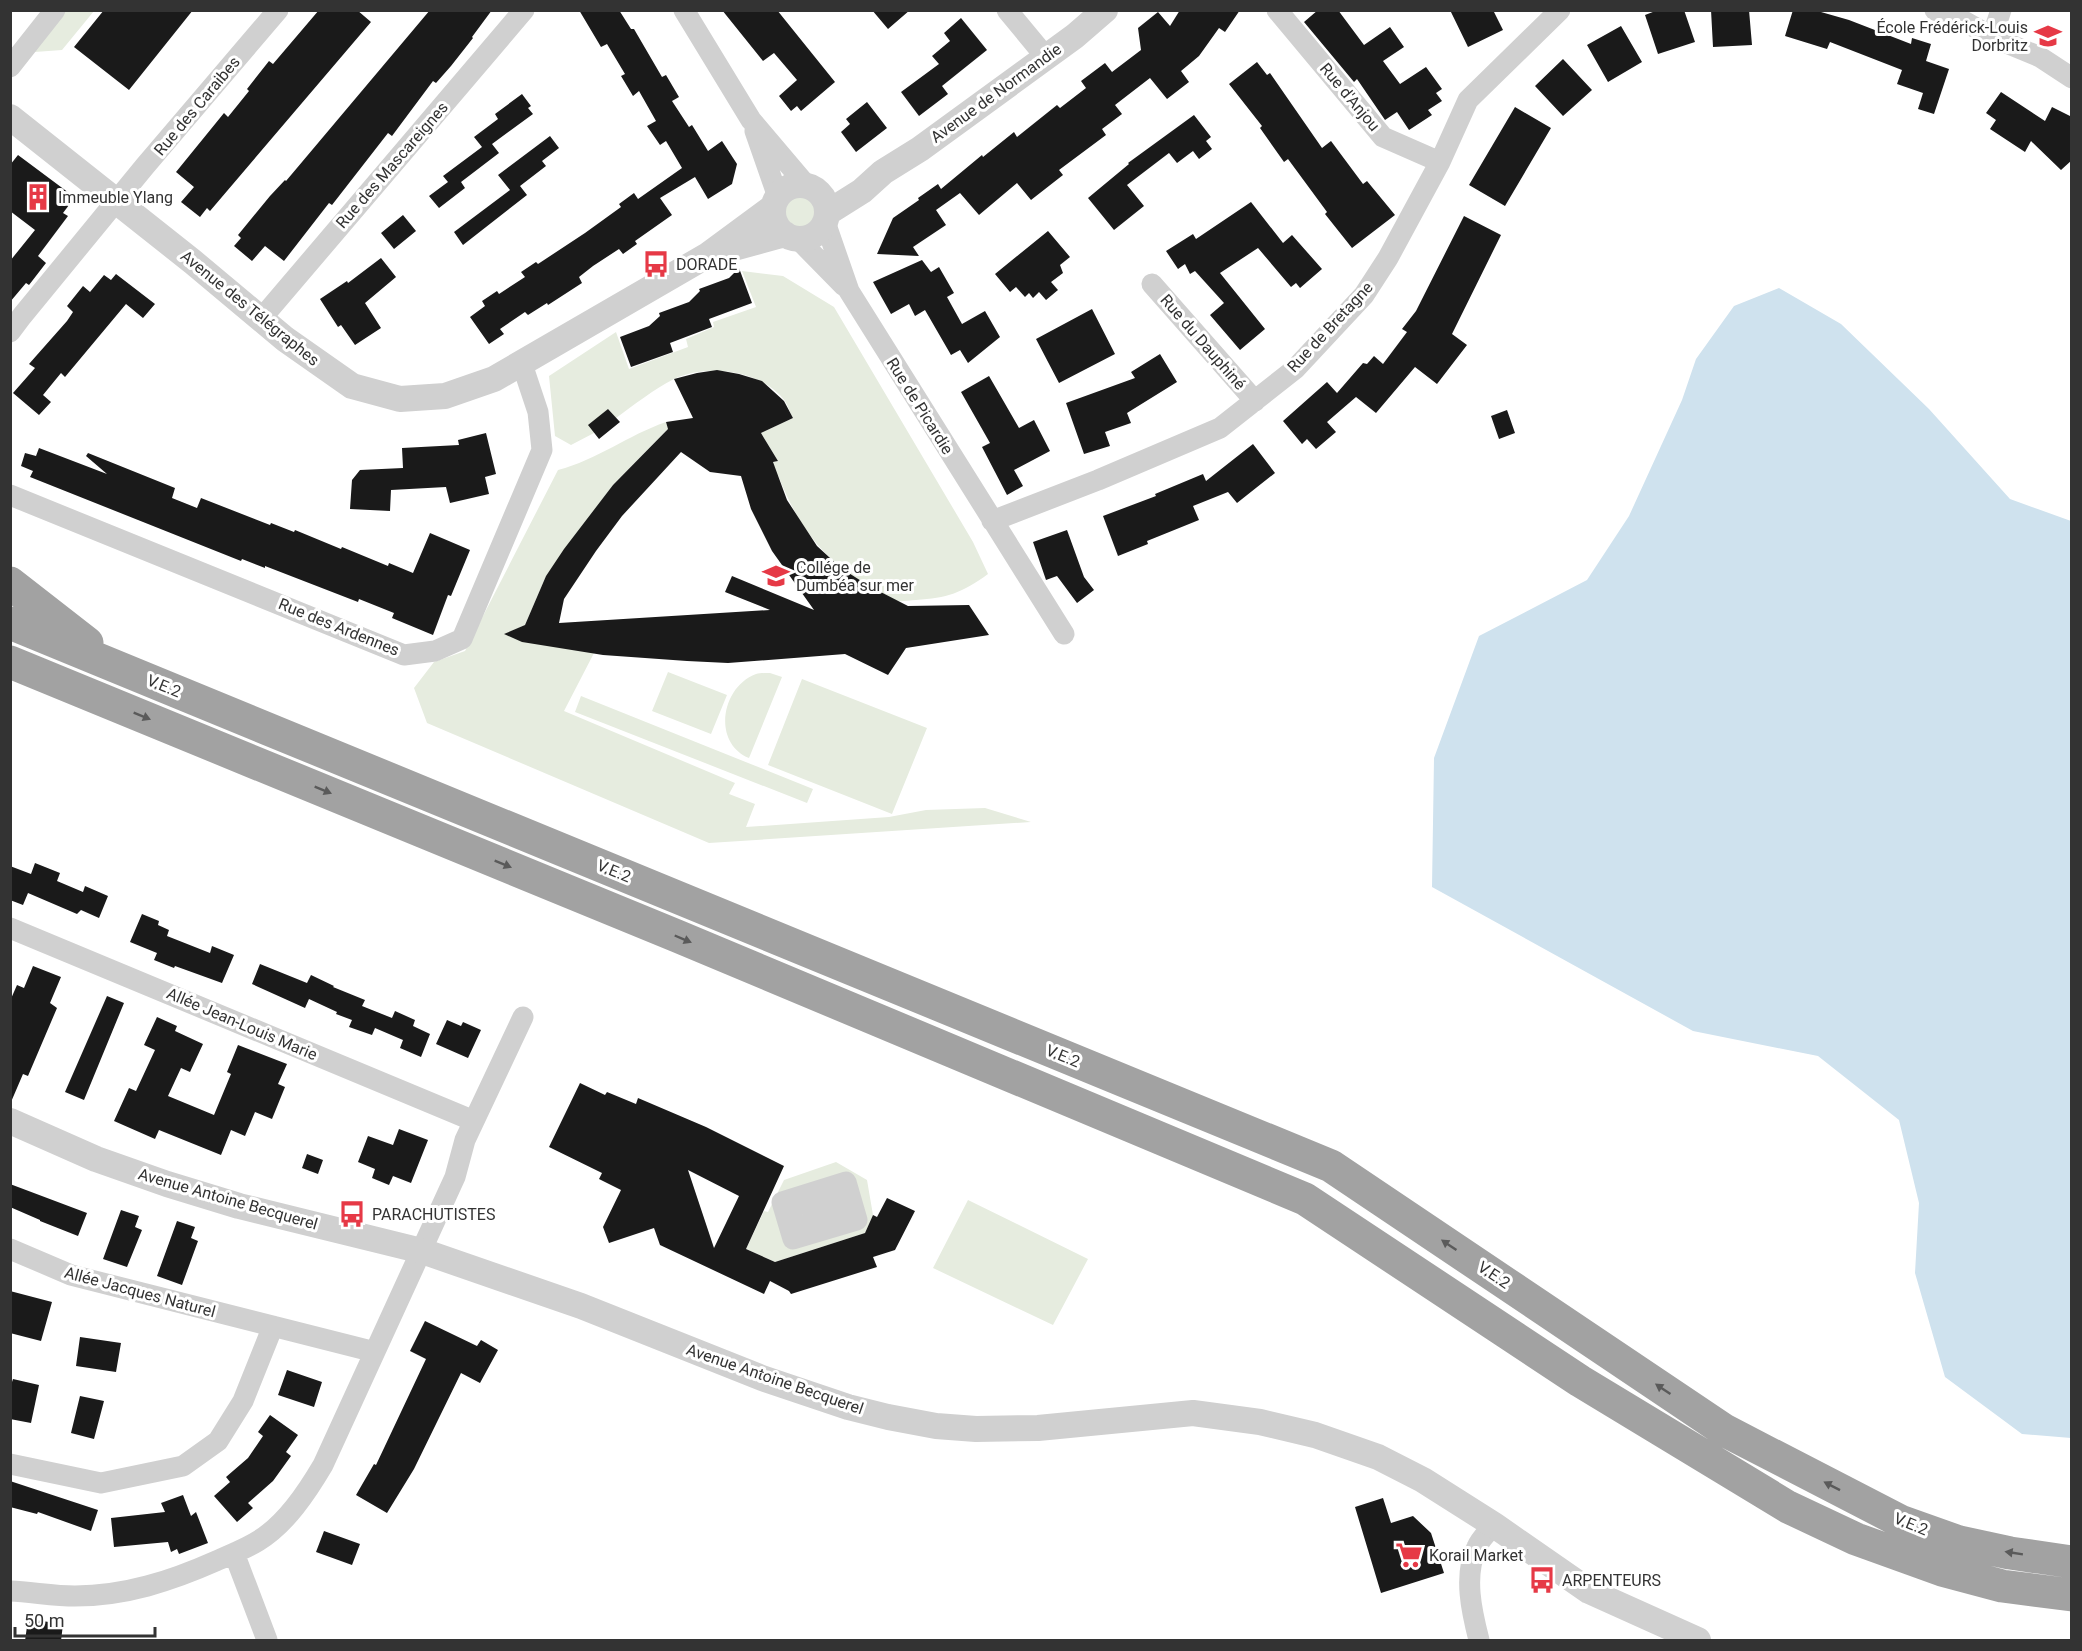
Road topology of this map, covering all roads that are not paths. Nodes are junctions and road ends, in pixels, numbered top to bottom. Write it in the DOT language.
graph roads {
  1 [pos="55,10"];
  2 [pos="278,10"];
  3 [pos="524,10"];
  4 [pos="684,10"];
  5 [pos="1007,10"];
  6 [pos="1105,10"];
  7 [pos="1277,10"];
  8 [pos="1560,10"];
  9 [pos="1935,10"];
  10 [pos="2001,10"];
  11 [pos="1992,37"];
  12 [pos="1046,56"];
  13 [pos="10,67"];
  14 [pos="2072,78"];
  15 [pos="10,117"];
  16 [pos="751,120"];
  17 [pos="1440,162"];
  18 [pos="883,172"];
  19 [pos="811,188"];
  20 [pos="117,202"];
  21 [pos="775,202"];
  22 [pos="826,218"];
  23 [pos="791,237"];
  24 [pos="708,255"];
  25 [pos="1152,284"];
  26 [pos="849,291"];
  27 [pos="261,319"];
  28 [pos="10,332"];
  29 [pos="522,364"];
  30 [pos="1255,401"];
  31 [pos="10,495"];
  32 [pos="992,521"];
  33 [pos="10,583"];
  34 [pos="10,623"];
  35 [pos="1064,634"];
  36 [pos="10,662"];
  37 [pos="117,667"];
  38 [pos="10,680"];
  39 [pos="101,699"];
  40 [pos="10,928"];
  41 [pos="523,1017"];
  42 [pos="10,1121"];
  43 [pos="474,1121"];
  44 [pos="804,1216"];
  45 [pos="10,1249"];
  46 [pos="422,1251"];
  47 [pos="273,1326"];
  48 [pos="375,1352"];
  49 [pos="10,1464"];
  50 [pos="1494,1525"];
  51 [pos="234,1553"];
  52 [pos="2072,1562"];
  53 [pos="10,1591"];
  54 [pos="2072,1595"];
  55 [pos="267,1641"];
  56 [pos="1479,1641"];
  57 [pos="1698,1641"];
  1 -- 13 [label="street"];
  2 -- 20 [label="street, Rue des Caraibes"];
  3 -- 27 [label="street, Rue des Mascareignes"];
  4 -- 16 [label="street"];
  5 -- 12 [label="street"];
  6 -- 12 [label="street, Avenue de Normandie"];
  7 -- 17 [label="street, Rue d'Anjou"];
  8 -- 17 [label="street, Rue de Bretagne"];
  9 -- 11 [label="street"];
  10 -- 11 [label="street"];
  11 -- 14 [label="street"];
  12 -- 18 [label="street, Avenue de Normandie"];
  15 -- 20 [label="street, Avenue des Télégraphes"];
  16 -- 19 [label="street"];
  16 -- 21 [label="street"];
  17 -- 30 [label="street, Rue de Bretagne"];
  18 -- 19 [label="street, Avenue de Normandie"];
  18 -- 22 [label="street, Avenue de Normandie"];
  19 -- 21 [label="street"];
  19 -- 22 [label="street"];
  20 -- 27 [label="street, Avenue des Télégraphes"];
  20 -- 28 [label="street"];
  21 -- 23 [label="street"];
  21 -- 24 [label="street, Avenue des Télégraphes"];
  22 -- 23 [label="street"];
  22 -- 26 [label="street, Rue de Picardie"];
  23 -- 24 [label="street, Avenue des Télégraphes"];
  23 -- 26 [label="street, Rue de Picardie"];
  24 -- 29 [label="street, Avenue des Télégraphes"];
  25 -- 30 [label="street, Rue du Dauphiné"];
  26 -- 32 [label="street, Rue de Picardie"];
  27 -- 29 [label="street, Avenue des Télégraphes"];
  29 -- 31 [label="street, Rue des Ardennes"];
  30 -- 32 [label="street, Rue de Bretagne"];
  32 -- 35 [label="street, Rue de Picardie"];
  33 -- 37 [label="highway"];
  34 -- 37 [label="highway, V.E.2"];
  36 -- 39 [label="highway, V.E.2"];
  52 -- 37 [label="highway, V.E.2, one-way"];
  38 -- 39 [label="highway"];
  39 -- 54 [label="highway, V.E.2, one-way"];
  40 -- 43 [label="street, Allée Jean-Louis Marie"];
  41 -- 43 [label="street"];
  42 -- 46 [label="street, Avenue Antoine Becquerel"];
  43 -- 46 [label="street"];
  44 -- 44 [label="street"];
  45 -- 47 [label="street, Allée Jacques Naturel"];
  46 -- 48 [label="street"];
  46 -- 50 [label="street, Avenue Antoine Becquerel"];
  47 -- 48 [label="street, Allée Jacques Naturel"];
  47 -- 49 [label="street"];
  48 -- 51 [label="street"];
  50 -- 56 [label="street"];
  50 -- 57 [label="street, Avenue Antoine Becquerel"];
  51 -- 53 [label="street"];
  51 -- 55 [label="street"];
}
